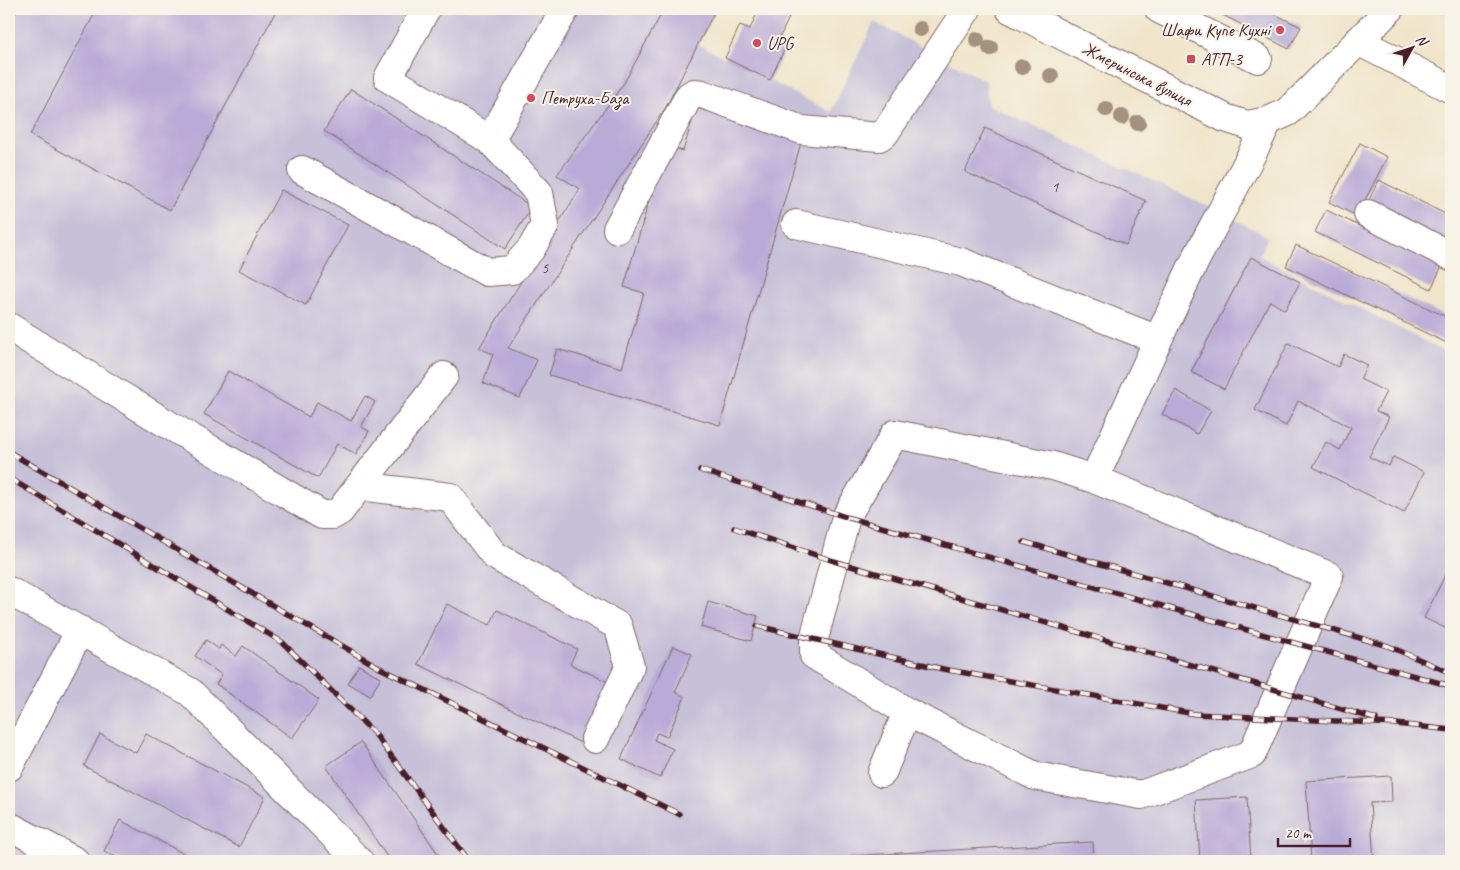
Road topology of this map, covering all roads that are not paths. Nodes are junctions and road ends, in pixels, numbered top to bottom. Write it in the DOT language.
graph roads {
  1 [pos="426,9"];
  2 [pos="565,9"];
  3 [pos="967,9"];
  4 [pos="1010,9"];
  5 [pos="1159,9"];
  6 [pos="1390,9"];
  7 [pos="1358,41"];
  8 [pos="1258,59"];
  9 [pos="1451,90"];
  10 [pos="1268,121"];
  11 [pos="490,140"];
  12 [pos="302,170"];
  13 [pos="1368,214"];
  14 [pos="796,224"];
  15 [pos="617,229"];
  16 [pos="1451,256"];
  17 [pos="9,327"];
  18 [pos="1158,340"];
  19 [pos="444,376"];
  20 [pos="1094,479"];
  21 [pos="359,486"];
  22 [pos="9,591"];
  23 [pos="80,630"];
  24 [pos="907,712"];
  25 [pos="595,739"];
  26 [pos="9,767"];
  27 [pos="882,773"];
  28 [pos="9,826"];
  29 [pos="75,861"];
  30 [pos="358,861"];
  1 -- 11 [label="main road"];
  2 -- 11 [label="main road"];
  3 -- 15 [label="main road"];
  4 -- 10 [label="main road, Жмеринська вулиця"];
  5 -- 8 [label="main road"];
  6 -- 7 [label="main road"];
  7 -- 9 [label="main road"];
  7 -- 10 [label="main road"];
  10 -- 18 [label="main road"];
  11 -- 12 [label="main road"];
  13 -- 16 [label="main road"];
  14 -- 18 [label="main road"];
  17 -- 21 [label="main road"];
  18 -- 20 [label="main road"];
  19 -- 21 [label="main road"];
  20 -- 24 [label="main road"];
  20 -- 24 [label="main road"];
  21 -- 25 [label="main road"];
  22 -- 23 [label="main road"];
  23 -- 26 [label="main road"];
  23 -- 30 [label="main road"];
  24 -- 27 [label="main road"];
  28 -- 29 [label="main road"];
}
